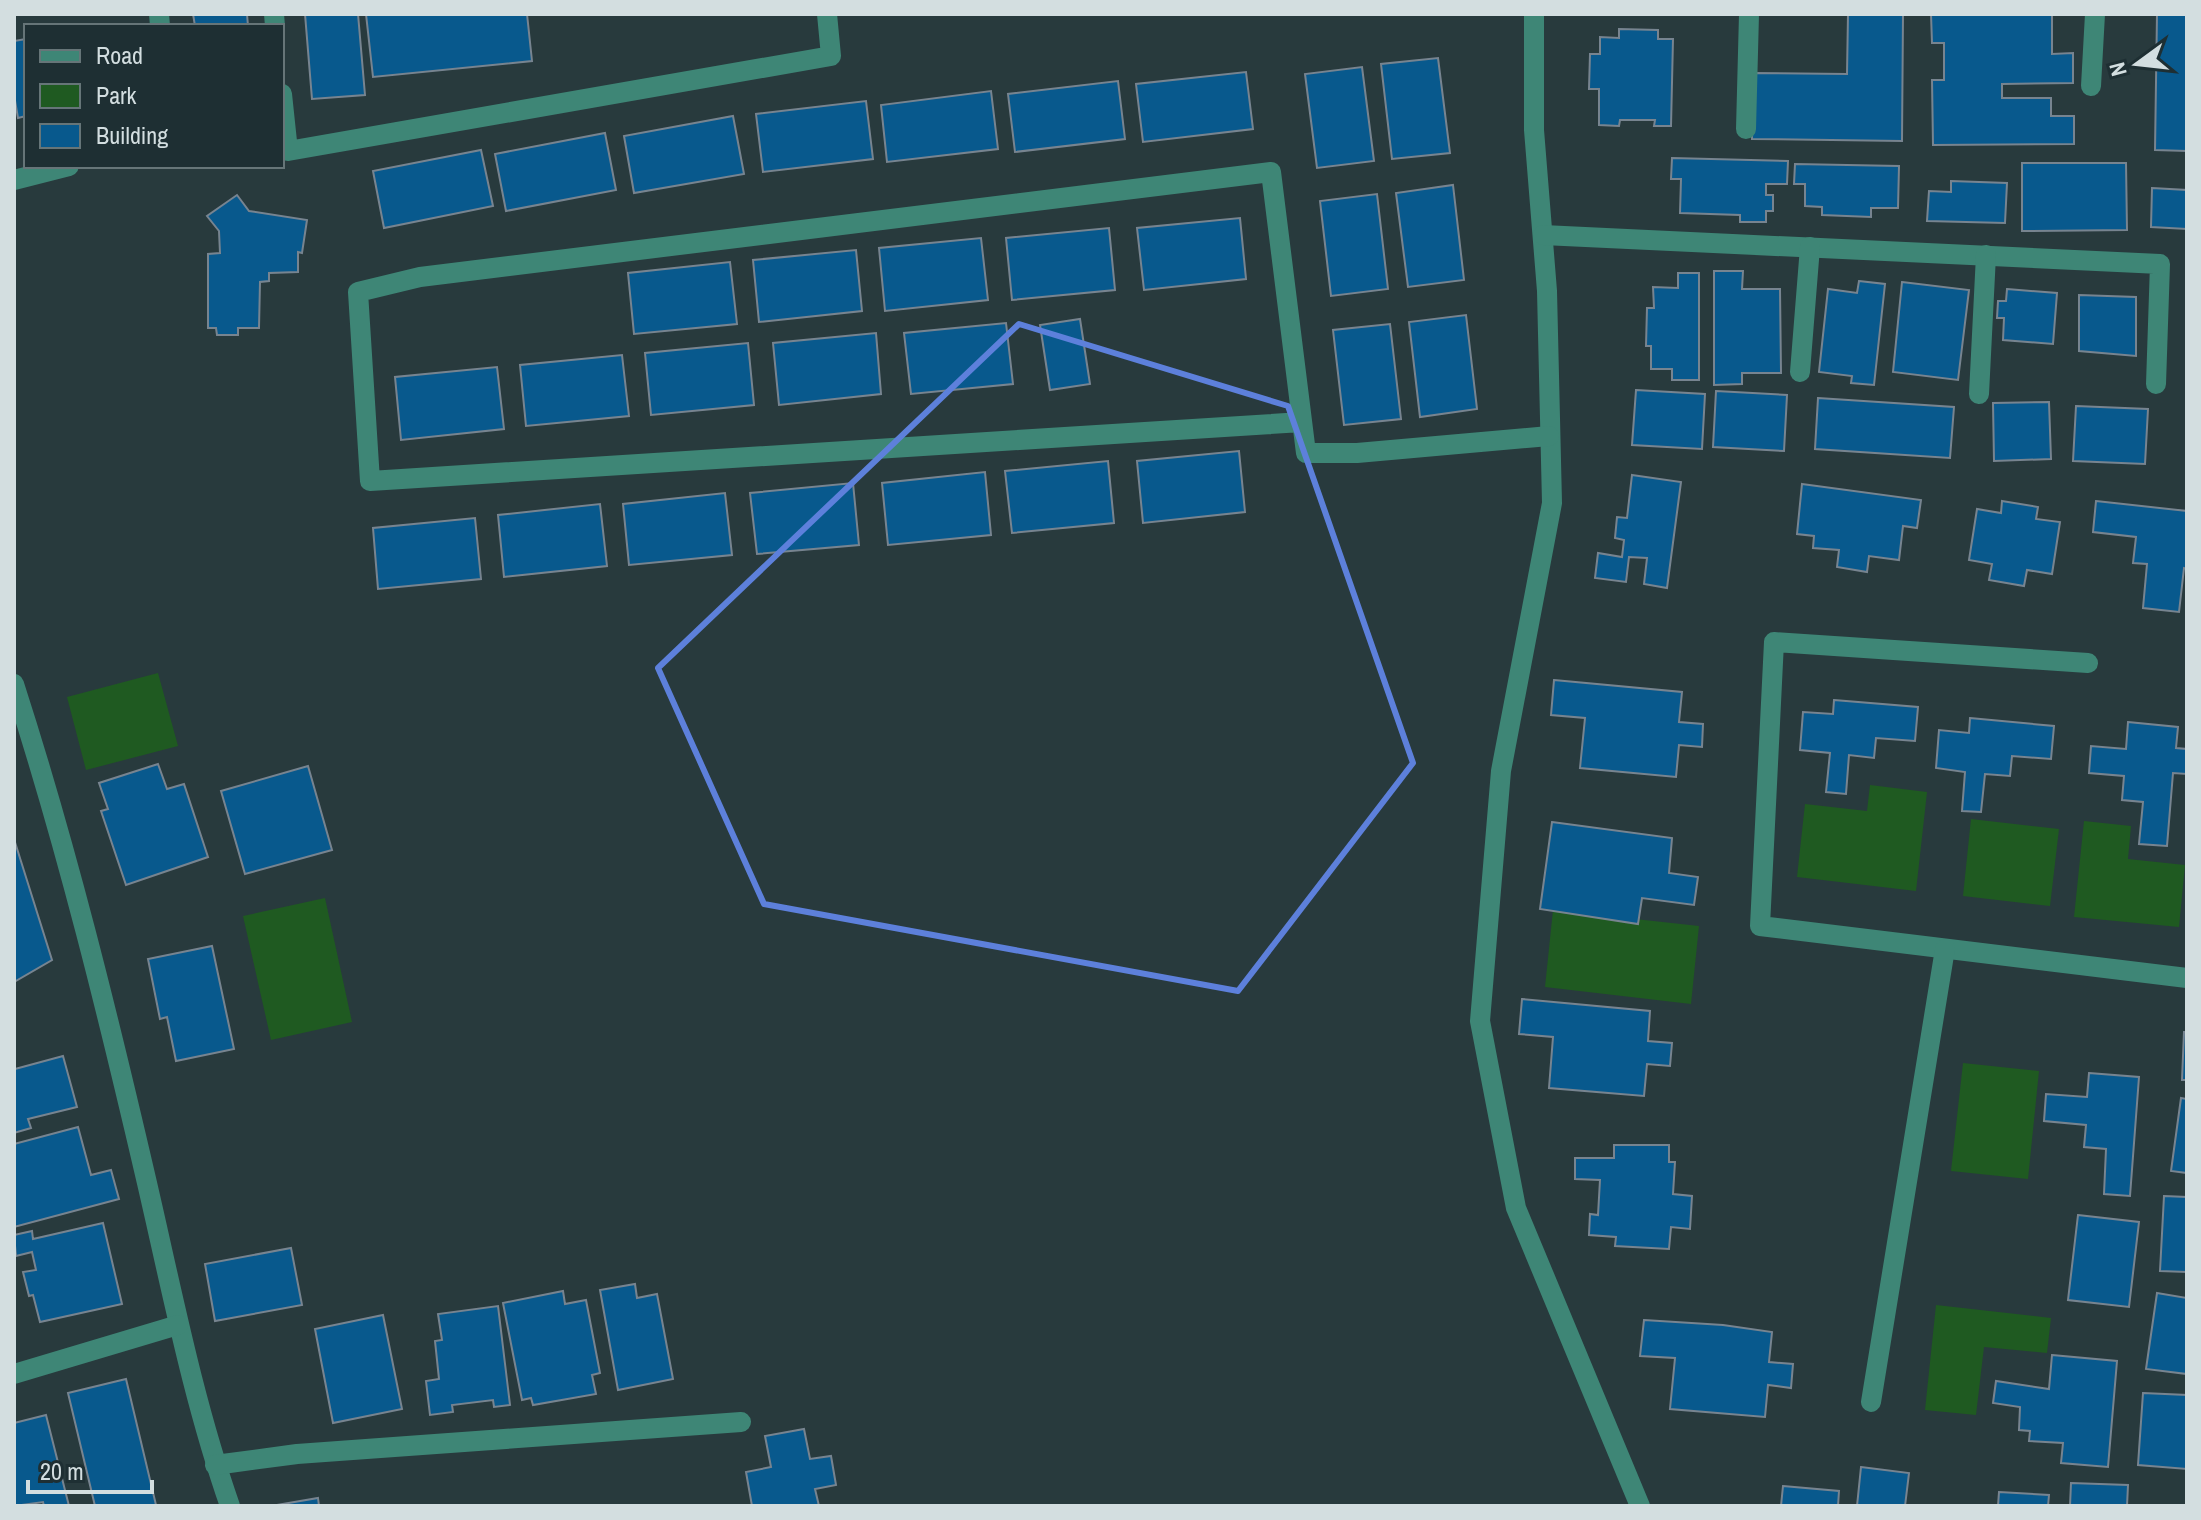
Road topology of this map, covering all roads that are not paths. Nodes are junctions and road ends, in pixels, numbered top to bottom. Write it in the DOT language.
graph roads {
  1 [pos="827,14"];
  2 [pos="1534,14"];
  3 [pos="1749,14"];
  4 [pos="2095,14"];
  5 [pos="2091,86"];
  6 [pos="284,113"];
  7 [pos="1746,129"];
  8 [pos="61,168"];
  9 [pos="14,180"];
  10 [pos="1543,235"];
  11 [pos="1810,247"];
  12 [pos="1986,255"];
  13 [pos="1800,372"];
  14 [pos="2156,384"];
  15 [pos="1979,394"];
  16 [pos="1302,422"];
  17 [pos="1549,436"];
  18 [pos="2088,663"];
  19 [pos="14,684"];
  20 [pos="1945,949"];
  21 [pos="2187,978"];
  22 [pos="178,1325"];
  23 [pos="14,1374"];
  24 [pos="1871,1402"];
  25 [pos="741,1422"];
  26 [pos="215,1465"];
  27 [pos="230,1506"];
  28 [pos="1640,1506"];
  1 -- 6 [label="street"];
  2 -- 10 [label="street"];
  3 -- 7 [label="street"];
  4 -- 5 [label="street"];
  8 -- 9 [label="street"];
  10 -- 11 [label="street"];
  10 -- 17 [label="street"];
  11 -- 12 [label="street"];
  11 -- 13 [label="street"];
  12 -- 14 [label="street"];
  12 -- 15 [label="street"];
  16 -- 16 [label="street"];
  16 -- 17 [label="street"];
  17 -- 28 [label="street"];
  18 -- 20 [label="street"];
  19 -- 22 [label="street"];
  20 -- 21 [label="street"];
  20 -- 24 [label="street"];
  22 -- 23 [label="street"];
  22 -- 26 [label="street"];
  25 -- 26 [label="street"];
  26 -- 27 [label="street"];
}
